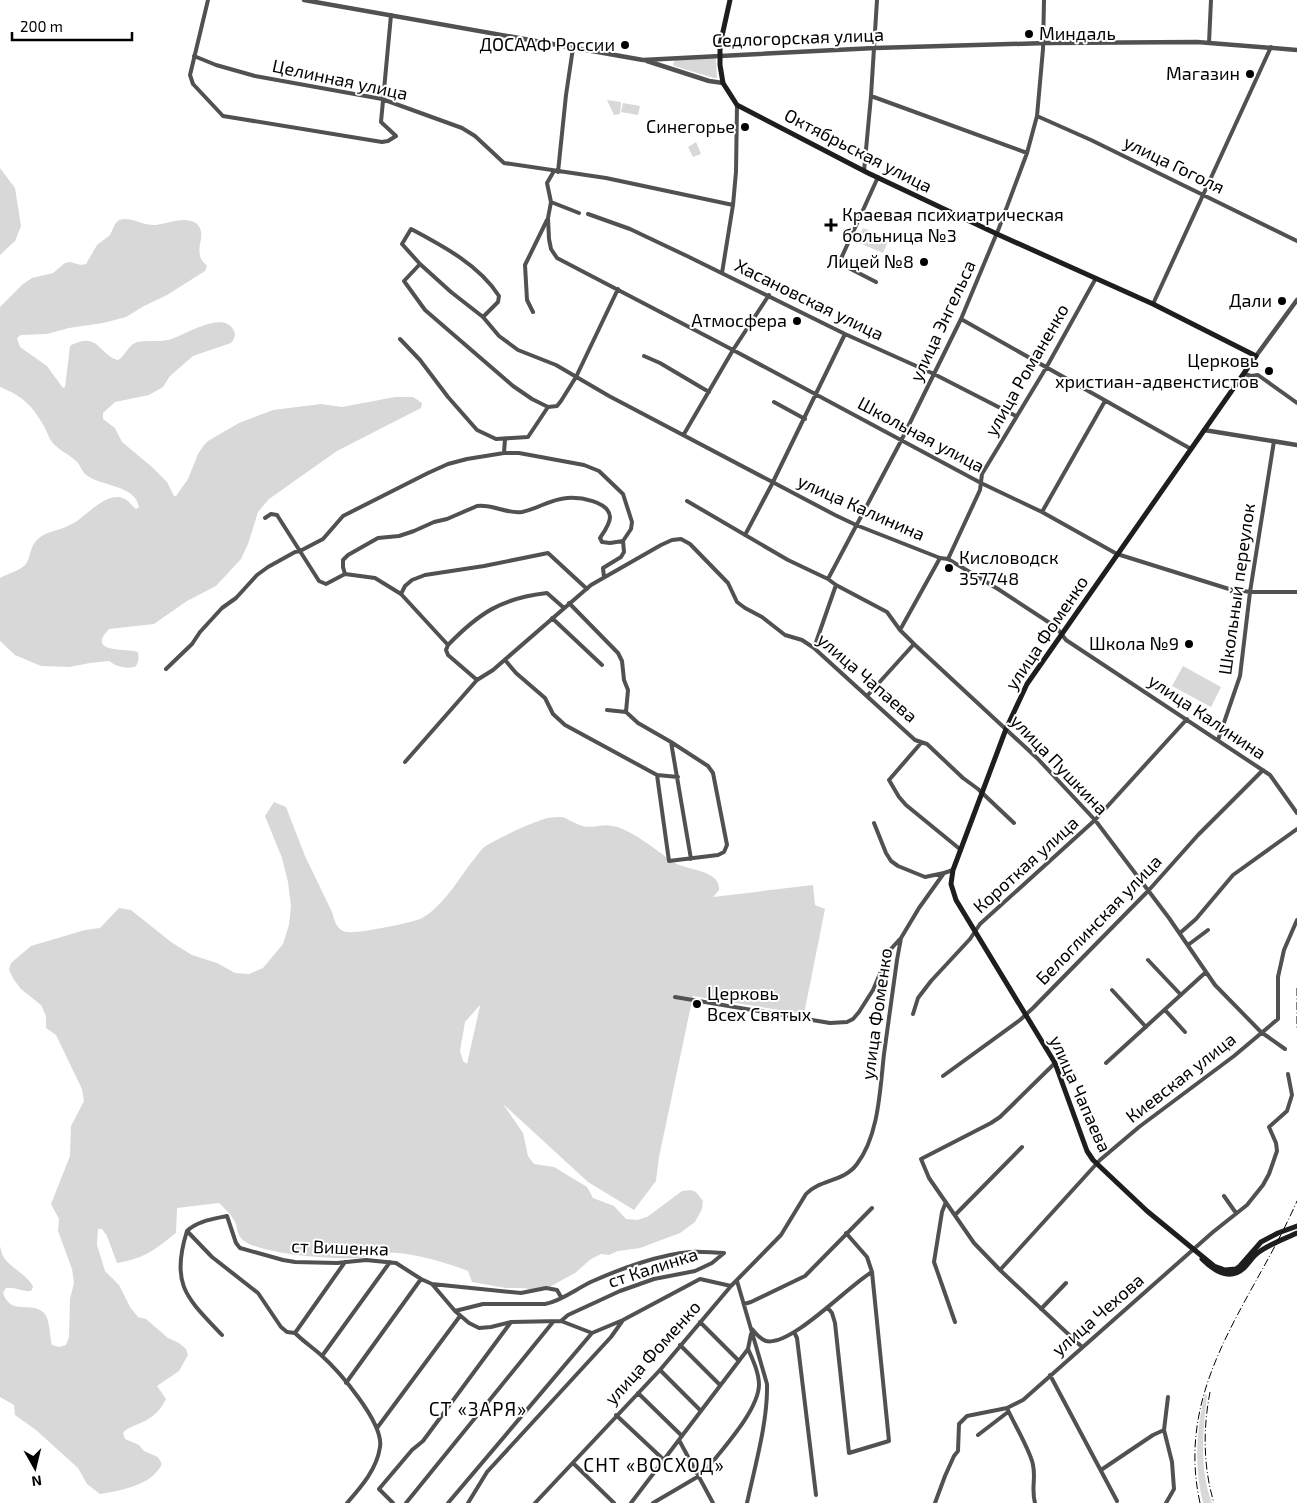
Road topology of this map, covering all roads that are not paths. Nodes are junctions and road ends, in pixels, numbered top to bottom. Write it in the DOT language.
graph roads {
  1 [pos="208,0"];
  2 [pos="304,0"];
  3 [pos="877,0"];
  4 [pos="1044,0"];
  5 [pos="1211,0"];
  6 [pos="731,1"];
  7 [pos="391,15"];
  8 [pos="1210,42"];
  9 [pos="1043,43"];
  10 [pos="1271,47"];
  11 [pos="572,48"];
  12 [pos="875,48"];
  13 [pos="1297,50"];
  14 [pos="720,55"];
  15 [pos="194,56"];
  16 [pos="643,60"];
  17 [pos="723,83"];
  18 [pos="871,96"];
  19 [pos="382,100"];
  20 [pos="737,105"];
  21 [pos="1037,116"];
  22 [pos="1027,153"];
  23 [pos="864,170"];
  24 [pos="556,171"];
  25 [pos="878,177"];
  26 [pos="1203,194"];
  27 [pos="551,202"];
  28 [pos="733,205"];
  29 [pos="579,213"];
  30 [pos="588,214"];
  31 [pos="548,218"];
  32 [pos="997,234"];
  33 [pos="1297,241"];
  34 [pos="420,264"];
  35 [pos="722,273"];
  36 [pos="1096,278"];
  37 [pos="876,282"];
  38 [pos="618,289"];
  39 [pos="769,295"];
  40 [pos="1297,300"];
  41 [pos="1153,304"];
  42 [pos="532,312"];
  43 [pos="483,317"];
  44 [pos="961,319"];
  45 [pos="845,334"];
  46 [pos="400,339"];
  47 [pos="734,350"];
  48 [pos="644,356"];
  49 [pos="1256,356"];
  50 [pos="1046,368"];
  51 [pos="934,374"];
  52 [pos="1244,374"];
  53 [pos="576,377"];
  54 [pos="709,392"];
  55 [pos="817,395"];
  56 [pos="1105,401"];
  57 [pos="774,402"];
  58 [pos="1297,403"];
  59 [pos="548,407"];
  60 [pos="1016,416"];
  61 [pos="805,419"];
  62 [pos="1204,430"];
  63 [pos="684,434"];
  64 [pos="505,439"];
  65 [pos="901,440"];
  66 [pos="1274,441"];
  67 [pos="1297,444"];
  68 [pos="1191,449"];
  69 [pos="504,452"];
  70 [pos="981,483"];
  71 [pos="772,484"];
  72 [pos="687,500"];
  73 [pos="1042,512"];
  74 [pos="265,518"];
  75 [pos="856,526"];
  76 [pos="745,535"];
  77 [pos="623,541"];
  78 [pos="300,551"];
  79 [pos="1117,554"];
  80 [pos="940,558"];
  81 [pos="948,559"];
  82 [pos="345,574"];
  83 [pos="604,577"];
  84 [pos="828,579"];
  85 [pos="836,585"];
  86 [pos="587,588"];
  87 [pos="1250,592"];
  88 [pos="1297,592"];
  89 [pos="401,594"];
  90 [pos="569,603"];
  91 [pos="564,608"];
  92 [pos="552,618"];
  93 [pos="900,630"];
  94 [pos="1061,634"];
  95 [pos="448,644"];
  96 [pos="914,644"];
  97 [pos="814,648"];
  98 [pos="505,660"];
  99 [pos="602,665"];
  100 [pos="166,668"];
  101 [pos="477,680"];
  102 [pos="867,696"];
  103 [pos="607,710"];
  104 [pos="626,712"];
  105 [pos="1187,719"];
  106 [pos="1006,729"];
  107 [pos="1218,740"];
  108 [pos="671,742"];
  109 [pos="921,743"];
  110 [pos="405,762"];
  111 [pos="1263,770"];
  112 [pos="657,775"];
  113 [pos="678,777"];
  114 [pos="982,794"];
  115 [pos="1297,813"];
  116 [pos="1095,820"];
  117 [pos="874,823"];
  118 [pos="1014,823"];
  119 [pos="1297,829"];
  120 [pos="961,850"];
  121 [pos="691,859"];
  122 [pos="953,870"];
  123 [pos="944,873"];
  124 [pos="1149,890"];
  125 [pos="1297,920"];
  126 [pos="1208,930"];
  127 [pos="975,932"];
  128 [pos="1180,933"];
  129 [pos="901,938"];
  130 [pos="1188,945"];
  131 [pos="1148,960"];
  132 [pos="1206,972"];
  133 [pos="1112,990"];
  134 [pos="1181,995"];
  135 [pos="675,997"];
  136 [pos="1165,1010"];
  137 [pos="913,1014"];
  138 [pos="1026,1015"];
  139 [pos="1146,1027"];
  140 [pos="1185,1032"];
  141 [pos="1262,1032"];
  142 [pos="1285,1049"];
  143 [pos="1055,1063"];
  144 [pos="1106,1063"];
  145 [pos="1288,1074"];
  146 [pos="943,1076"];
  147 [pos="1022,1147"];
  148 [pos="1097,1164"];
  149 [pos="1224,1196"];
  150 [pos="946,1202"];
  151 [pos="872,1208"];
  152 [pos="1236,1213"];
  153 [pos="955,1215"];
  154 [pos="1297,1226"];
  155 [pos="186,1231"];
  156 [pos="1297,1232"];
  157 [pos="846,1233"];
  158 [pos="1194,1249"];
  159 [pos="345,1262"];
  160 [pos="390,1262"];
  161 [pos="1000,1270"];
  162 [pos="872,1272"];
  163 [pos="421,1280"];
  164 [pos="737,1281"];
  165 [pos="1066,1283"];
  166 [pos="432,1284"];
  167 [pos="731,1286"];
  168 [pos="561,1297"];
  169 [pos="744,1304"];
  170 [pos="828,1308"];
  171 [pos="1041,1309"];
  172 [pos="455,1311"];
  173 [pos="460,1316"];
  174 [pos="623,1320"];
  175 [pos="562,1321"];
  176 [pos="511,1322"];
  177 [pos="553,1322"];
  178 [pos="700,1322"];
  179 [pos="955,1322"];
  180 [pos="750,1327"];
  181 [pos="794,1332"];
  182 [pos="295,1333"];
  183 [pos="592,1333"];
  184 [pos="222,1335"];
  185 [pos="680,1345"];
  186 [pos="1082,1348"];
  187 [pos="748,1349"];
  188 [pos="322,1356"];
  189 [pos="739,1361"];
  190 [pos="660,1370"];
  191 [pos="1050,1375"];
  192 [pos="346,1383"];
  193 [pos="720,1385"];
  194 [pos="638,1393"];
  195 [pos="1168,1397"];
  196 [pos="1008,1410"];
  197 [pos="701,1411"];
  198 [pos="616,1415"];
  199 [pos="377,1428"];
  200 [pos="1164,1430"];
  201 [pos="978,1435"];
  202 [pos="682,1436"];
  203 [pos="679,1440"];
  204 [pos="664,1460"];
  205 [pos="573,1463"];
  206 [pos="1101,1470"];
  207 [pos="700,1476"];
  208 [pos="816,1495"];
  209 [pos="1117,1501"];
  210 [pos="1165,1502"];
  211 [pos="347,1503"];
  212 [pos="393,1503"];
  213 [pos="406,1503"];
  214 [pos="448,1503"];
  215 [pos="468,1503"];
  216 [pos="536,1503"];
  217 [pos="614,1503"];
  218 [pos="631,1503"];
  219 [pos="652,1503"];
  220 [pos="713,1503"];
  221 [pos="747,1503"];
  222 [pos="935,1503"];
  223 [pos="1035,1503"];
  1 -- 15 [label="street"];
  2 -- 7 [label="street, Седлогорская улица"];
  3 -- 12 [label="street"];
  4 -- 9 [label="street, улица Энгельса"];
  5 -- 8 [label="street"];
  6 -- 14 [label="main road"];
  7 -- 11 [label="street, Седлогорская улица"];
  7 -- 19 [label="street"];
  8 -- 9 [label="street, Седлогорская улица"];
  8 -- 10 [label="street, Седлогорская улица"];
  9 -- 12 [label="street, Седлогорская улица"];
  9 -- 21 [label="street, улица Энгельса"];
  10 -- 13 [label="street, Седлогорская улица"];
  10 -- 26 [label="street"];
  11 -- 16 [label="street, Седлогорская улица"];
  11 -- 24 [label="street"];
  12 -- 14 [label="street, Седлогорская улица"];
  12 -- 18 [label="street"];
  14 -- 16 [label="street, Седлогорская улица"];
  14 -- 17 [label="main road"];
  15 -- 19 [label="street, Целинная улица"];
  15 -- 19 [label="street"];
  16 -- 17 [label="street"];
  17 -- 20 [label="main road"];
  18 -- 22 [label="street"];
  18 -- 23 [label="street"];
  19 -- 24 [label="street, Целинная улица"];
  20 -- 23 [label="main road, Октябрьская улица"];
  20 -- 28 [label="street"];
  21 -- 22 [label="street, улица Энгельса"];
  21 -- 26 [label="street, улица Гоголя"];
  22 -- 32 [label="street, улица Энгельса"];
  23 -- 25 [label="main road, Октябрьская улица"];
  24 -- 27 [label="street"];
  24 -- 28 [label="street, Целинная улица"];
  25 -- 32 [label="main road, Октябрьская улица"];
  25 -- 37 [label="street"];
  26 -- 33 [label="street, улица Гоголя"];
  26 -- 41 [label="street"];
  27 -- 29 [label="street"];
  27 -- 31 [label="street"];
  28 -- 35 [label="street"];
  30 -- 35 [label="street, Хасановская улица"];
  31 -- 38 [label="street, Школьная улица"];
  31 -- 42 [label="street"];
  32 -- 36 [label="main road, Октябрьская улица"];
  32 -- 44 [label="street, улица Энгельса"];
  34 -- 43 [label="street, улица Калинина"];
  34 -- 43 [label="street, улица Калинина"];
  34 -- 59 [label="street"];
  35 -- 39 [label="street, Хасановская улица"];
  36 -- 41 [label="main road, Октябрьская улица"];
  36 -- 50 [label="street, улица Романенко"];
  38 -- 47 [label="street, Школьная улица"];
  38 -- 53 [label="street"];
  39 -- 45 [label="street, Хасановская улица"];
  39 -- 47 [label="street"];
  40 -- 49 [label="street, улица Фоменко"];
  41 -- 49 [label="main road, Октябрьская улица"];
  43 -- 53 [label="street, улица Калинина"];
  44 -- 50 [label="street"];
  44 -- 51 [label="street, улица Энгельса"];
  45 -- 51 [label="street, Хасановская улица"];
  45 -- 55 [label="street"];
  46 -- 64 [label="street"];
  47 -- 54 [label="street"];
  47 -- 55 [label="street, Школьная улица"];
  48 -- 54 [label="street"];
  49 -- 52 [label="main road, улица Фоменко"];
  50 -- 56 [label="street"];
  50 -- 60 [label="street, улица Романенко"];
  51 -- 60 [label="street, Хасановская улица"];
  51 -- 65 [label="street, улица Энгельса"];
  52 -- 58 [label="street"];
  52 -- 62 [label="main road, улица Фоменко"];
  53 -- 59 [label="street"];
  53 -- 63 [label="street, улица Калинина"];
  54 -- 63 [label="street"];
  55 -- 61 [label="street"];
  55 -- 65 [label="street, Школьная улица"];
  56 -- 68 [label="street"];
  56 -- 73 [label="street"];
  57 -- 61 [label="street"];
  59 -- 64 [label="street"];
  60 -- 70 [label="street, улица Романенко"];
  61 -- 71 [label="street"];
  62 -- 66 [label="street"];
  62 -- 68 [label="main road, улица Фоменко"];
  63 -- 71 [label="street, улица Калинина"];
  64 -- 69 [label="street"];
  65 -- 70 [label="street, Школьная улица"];
  65 -- 75 [label="street, улица Энгельса"];
  66 -- 67 [label="street"];
  66 -- 87 [label="street, Школьный переулок"];
  68 -- 79 [label="main road, улица Фоменко"];
  69 -- 77 [label="street"];
  69 -- 78 [label="street"];
  70 -- 73 [label="street, Школьная улица"];
  70 -- 81 [label="street, улица Романенко"];
  71 -- 75 [label="street, улица Калинина"];
  71 -- 76 [label="street"];
  72 -- 76 [label="street, улица Пушкина"];
  73 -- 79 [label="street, Школьная улица"];
  74 -- 78 [label="street"];
  75 -- 80 [label="street, улица Калинина"];
  75 -- 84 [label="street, улица Энгельса"];
  76 -- 84 [label="street, улица Пушкина"];
  77 -- 82 [label="street"];
  77 -- 83 [label="street"];
  78 -- 82 [label="street"];
  78 -- 100 [label="street"];
  79 -- 87 [label="street, Школьная улица"];
  79 -- 94 [label="main road, улица Фоменко"];
  80 -- 81 [label="street, улица Калинина"];
  80 -- 93 [label="street"];
  81 -- 94 [label="street, улица Калинина"];
  82 -- 89 [label="street"];
  83 -- 86 [label="street, улица Чапаева"];
  83 -- 97 [label="street, улица Чапаева"];
  84 -- 85 [label="street, улица Пушкина"];
  85 -- 93 [label="street, улица Пушкина"];
  85 -- 97 [label="street"];
  86 -- 89 [label="street"];
  86 -- 90 [label="street, улица Чапаева"];
  87 -- 88 [label="street, Школьная улица"];
  87 -- 107 [label="street, Школьный переулок"];
  89 -- 95 [label="street"];
  90 -- 91 [label="street, улица Чапаева"];
  90 -- 104 [label="street"];
  91 -- 92 [label="street, улица Чапаева"];
  91 -- 95 [label="street"];
  92 -- 98 [label="street, улица Чапаева"];
  92 -- 99 [label="street"];
  93 -- 96 [label="street, улица Пушкина"];
  94 -- 105 [label="street, улица Калинина"];
  94 -- 106 [label="main road, улица Фоменко"];
  95 -- 101 [label="street"];
  96 -- 102 [label="street"];
  96 -- 106 [label="street, улица Пушкина"];
  97 -- 102 [label="street, улица Чапаева"];
  98 -- 101 [label="street, улица Чапаева"];
  98 -- 112 [label="street"];
  101 -- 110 [label="street, улица Чапаева"];
  102 -- 109 [label="street, улица Чапаева"];
  103 -- 104 [label="street"];
  104 -- 108 [label="street"];
  105 -- 107 [label="street, улица Калинина"];
  105 -- 116 [label="street, Короткая улица"];
  106 -- 114 [label="main road, улица Фоменко"];
  106 -- 116 [label="street, улица Пушкина"];
  107 -- 111 [label="street, улица Калинина"];
  108 -- 113 [label="street"];
  108 -- 121 [label="street"];
  109 -- 114 [label="street, улица Чапаева"];
  109 -- 120 [label="street"];
  111 -- 115 [label="street, улица Калинина"];
  111 -- 124 [label="street, Белоглинская улица"];
  112 -- 113 [label="street"];
  112 -- 121 [label="street"];
  113 -- 121 [label="street"];
  114 -- 118 [label="street, улица Чапаева"];
  114 -- 120 [label="main road, улица Фоменко"];
  116 -- 124 [label="street, улица Пушкина"];
  116 -- 127 [label="street, Короткая улица"];
  117 -- 123 [label="street"];
  119 -- 128 [label="street"];
  120 -- 122 [label="main road, улица Фоменко"];
  122 -- 123 [label="street"];
  122 -- 127 [label="main road, улица Чапаева"];
  123 -- 129 [label="street, улица Фоменко"];
  124 -- 128 [label="street, улица Пушкина"];
  124 -- 138 [label="street, Белоглинская улица"];
  125 -- 141 [label="street, Киевская улица"];
  126 -- 130 [label="street"];
  127 -- 137 [label="street, Короткая улица"];
  127 -- 138 [label="main road, улица Чапаева"];
  128 -- 130 [label="street, улица Пушкина"];
  129 -- 135 [label="street"];
  129 -- 164 [label="street, улица Фоменко"];
  130 -- 132 [label="street, улица Пушкина"];
  131 -- 134 [label="street"];
  132 -- 134 [label="street"];
  132 -- 141 [label="street, улица Пушкина"];
  133 -- 139 [label="street"];
  134 -- 136 [label="street"];
  136 -- 139 [label="street"];
  136 -- 140 [label="street"];
  138 -- 143 [label="main road, улица Чапаева"];
  138 -- 146 [label="street, Белоглинская улица"];
  139 -- 144 [label="street"];
  141 -- 142 [label="street, улица Пушкина"];
  141 -- 148 [label="street, Киевская улица"];
  143 -- 148 [label="main road, улица Чапаева"];
  143 -- 150 [label="street"];
  145 -- 152 [label="street, улица Чехова"];
  147 -- 153 [label="street"];
  148 -- 158 [label="main road, улица Чапаева"];
  148 -- 161 [label="street, Киевская улица"];
  149 -- 152 [label="street"];
  150 -- 153 [label="street"];
  150 -- 179 [label="street"];
  151 -- 157 [label="street"];
  152 -- 158 [label="street, улица Чехова"];
  153 -- 161 [label="street"];
  154 -- 158 [label="main road, улица Чапаева"];
  155 -- 159 [label="street, ст Вишенка"];
  155 -- 182 [label="street"];
  155 -- 184 [label="street"];
  156 -- 158 [label="main road, улица Чапаева"];
  157 -- 162 [label="street"];
  157 -- 169 [label="street"];
  158 -- 186 [label="street, улица Чехова"];
  159 -- 160 [label="street, ст Вишенка"];
  159 -- 182 [label="street"];
  160 -- 163 [label="street, ст Вишенка"];
  160 -- 188 [label="street"];
  161 -- 171 [label="street"];
  162 -- 170 [label="street"];
  162 -- 170 [label="street"];
  163 -- 166 [label="street, ст Вишенка"];
  163 -- 192 [label="street"];
  164 -- 167 [label="street, улица Фоменко"];
  164 -- 169 [label="street"];
  165 -- 171 [label="street"];
  166 -- 168 [label="street"];
  166 -- 172 [label="street, ст Вишенка"];
  167 -- 174 [label="street"];
  167 -- 178 [label="street, улица Фоменко"];
  168 -- 172 [label="street"];
  168 -- 175 [label="street, ст Калинка"];
  169 -- 180 [label="street"];
  170 -- 181 [label="street"];
  171 -- 186 [label="street"];
  172 -- 173 [label="street, ст Вишенка"];
  173 -- 176 [label="street, ст Вишенка"];
  173 -- 199 [label="street"];
  174 -- 183 [label="street"];
  174 -- 215 [label="street"];
  175 -- 177 [label="street, ст Вишенка"];
  175 -- 183 [label="street"];
  176 -- 177 [label="street, ст Вишенка"];
  176 -- 212 [label="street"];
  177 -- 213 [label="street"];
  178 -- 185 [label="street, улица Фоменко"];
  178 -- 189 [label="street"];
  180 -- 181 [label="street"];
  180 -- 187 [label="street"];
  180 -- 221 [label="street"];
  181 -- 208 [label="street"];
  182 -- 188 [label="street"];
  183 -- 214 [label="street"];
  185 -- 190 [label="street, улица Фоменко"];
  185 -- 193 [label="street"];
  186 -- 191 [label="street, улица Чехова"];
  187 -- 189 [label="street"];
  187 -- 207 [label="street"];
  188 -- 192 [label="street"];
  189 -- 193 [label="street"];
  190 -- 194 [label="street, улица Фоменко"];
  190 -- 197 [label="street"];
  191 -- 196 [label="street, улица Чехова"];
  191 -- 206 [label="street"];
  192 -- 199 [label="street"];
  193 -- 197 [label="street"];
  194 -- 198 [label="street, улица Фоменко"];
  194 -- 202 [label="street"];
  195 -- 200 [label="street"];
  196 -- 201 [label="street, улица Чехова"];
  196 -- 222 [label="street, улица Чехова"];
  196 -- 223 [label="street"];
  197 -- 202 [label="street"];
  198 -- 204 [label="street"];
  198 -- 205 [label="street, улица Фоменко"];
  199 -- 211 [label="street"];
  200 -- 206 [label="street"];
  200 -- 210 [label="street"];
  202 -- 203 [label="street"];
  203 -- 204 [label="street"];
  203 -- 207 [label="street"];
  204 -- 218 [label="street"];
  205 -- 216 [label="street, улица Фоменко"];
  205 -- 217 [label="street"];
  206 -- 209 [label="street"];
  207 -- 219 [label="street"];
  207 -- 220 [label="street"];
}
